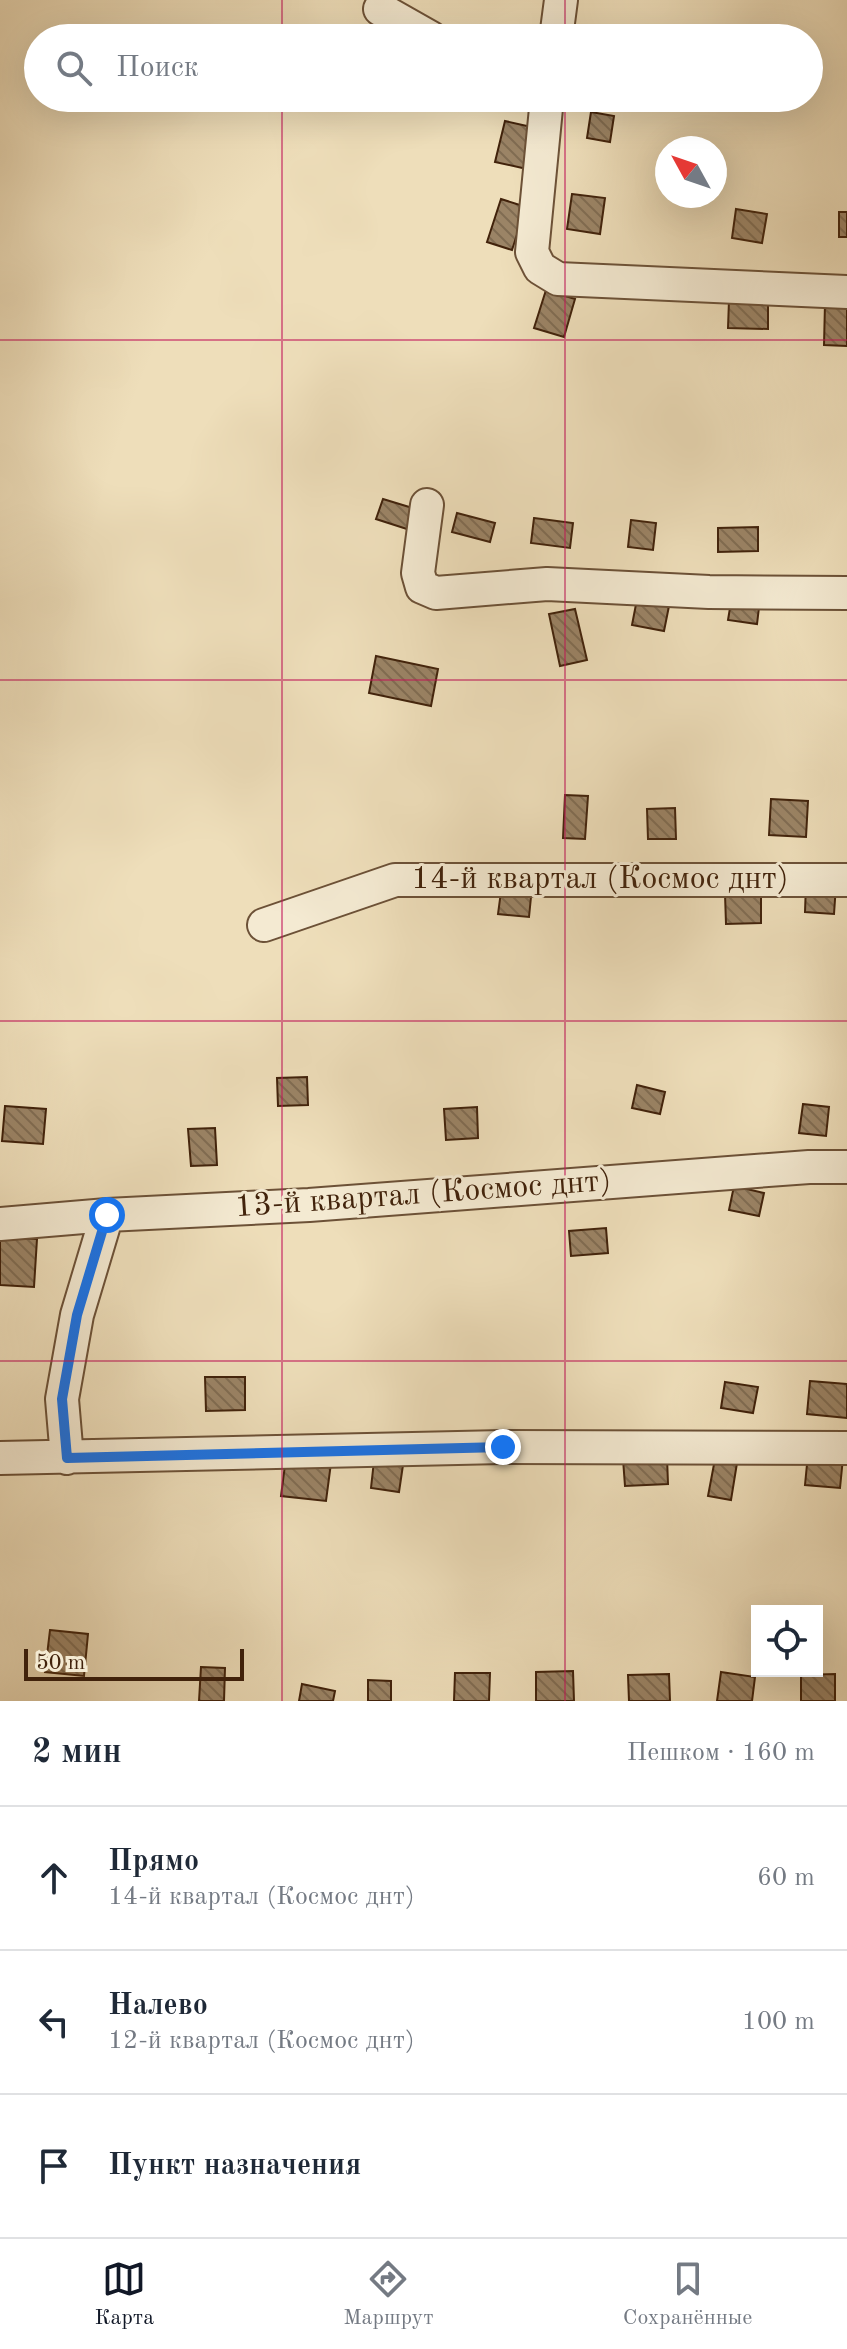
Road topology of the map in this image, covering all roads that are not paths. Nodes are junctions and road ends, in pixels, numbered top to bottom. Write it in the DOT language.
graph roads {
  1 [pos="561,0"];
  2 [pos="380,9"];
  3 [pos="406,24"];
  4 [pos="558,24"];
  5 [pos="543,112"];
  6 [pos="847,292"];
  7 [pos="427,505"];
  8 [pos="847,593"];
  9 [pos="847,880"];
  10 [pos="264,925"];
  11 [pos="847,1167"];
  12 [pos="107,1215"];
  13 [pos="0,1224"];
  14 [pos="847,1448"];
  15 [pos="0,1458"];
  16 [pos="67,1458"];
  1 -- 4 [label="street"];
  2 -- 3 [label="street"];
  5 -- 6 [label="street"];
  7 -- 8 [label="street"];
  9 -- 10 [label="street, 14-й квартал (Космос днт)"];
  11 -- 12 [label="street, 13-й квартал (Космос днт)"];
  12 -- 13 [label="street, 13-й квартал (Космос днт)"];
  12 -- 16 [label="street"];
  14 -- 16 [label="street"];
  15 -- 16 [label="street"];
}
